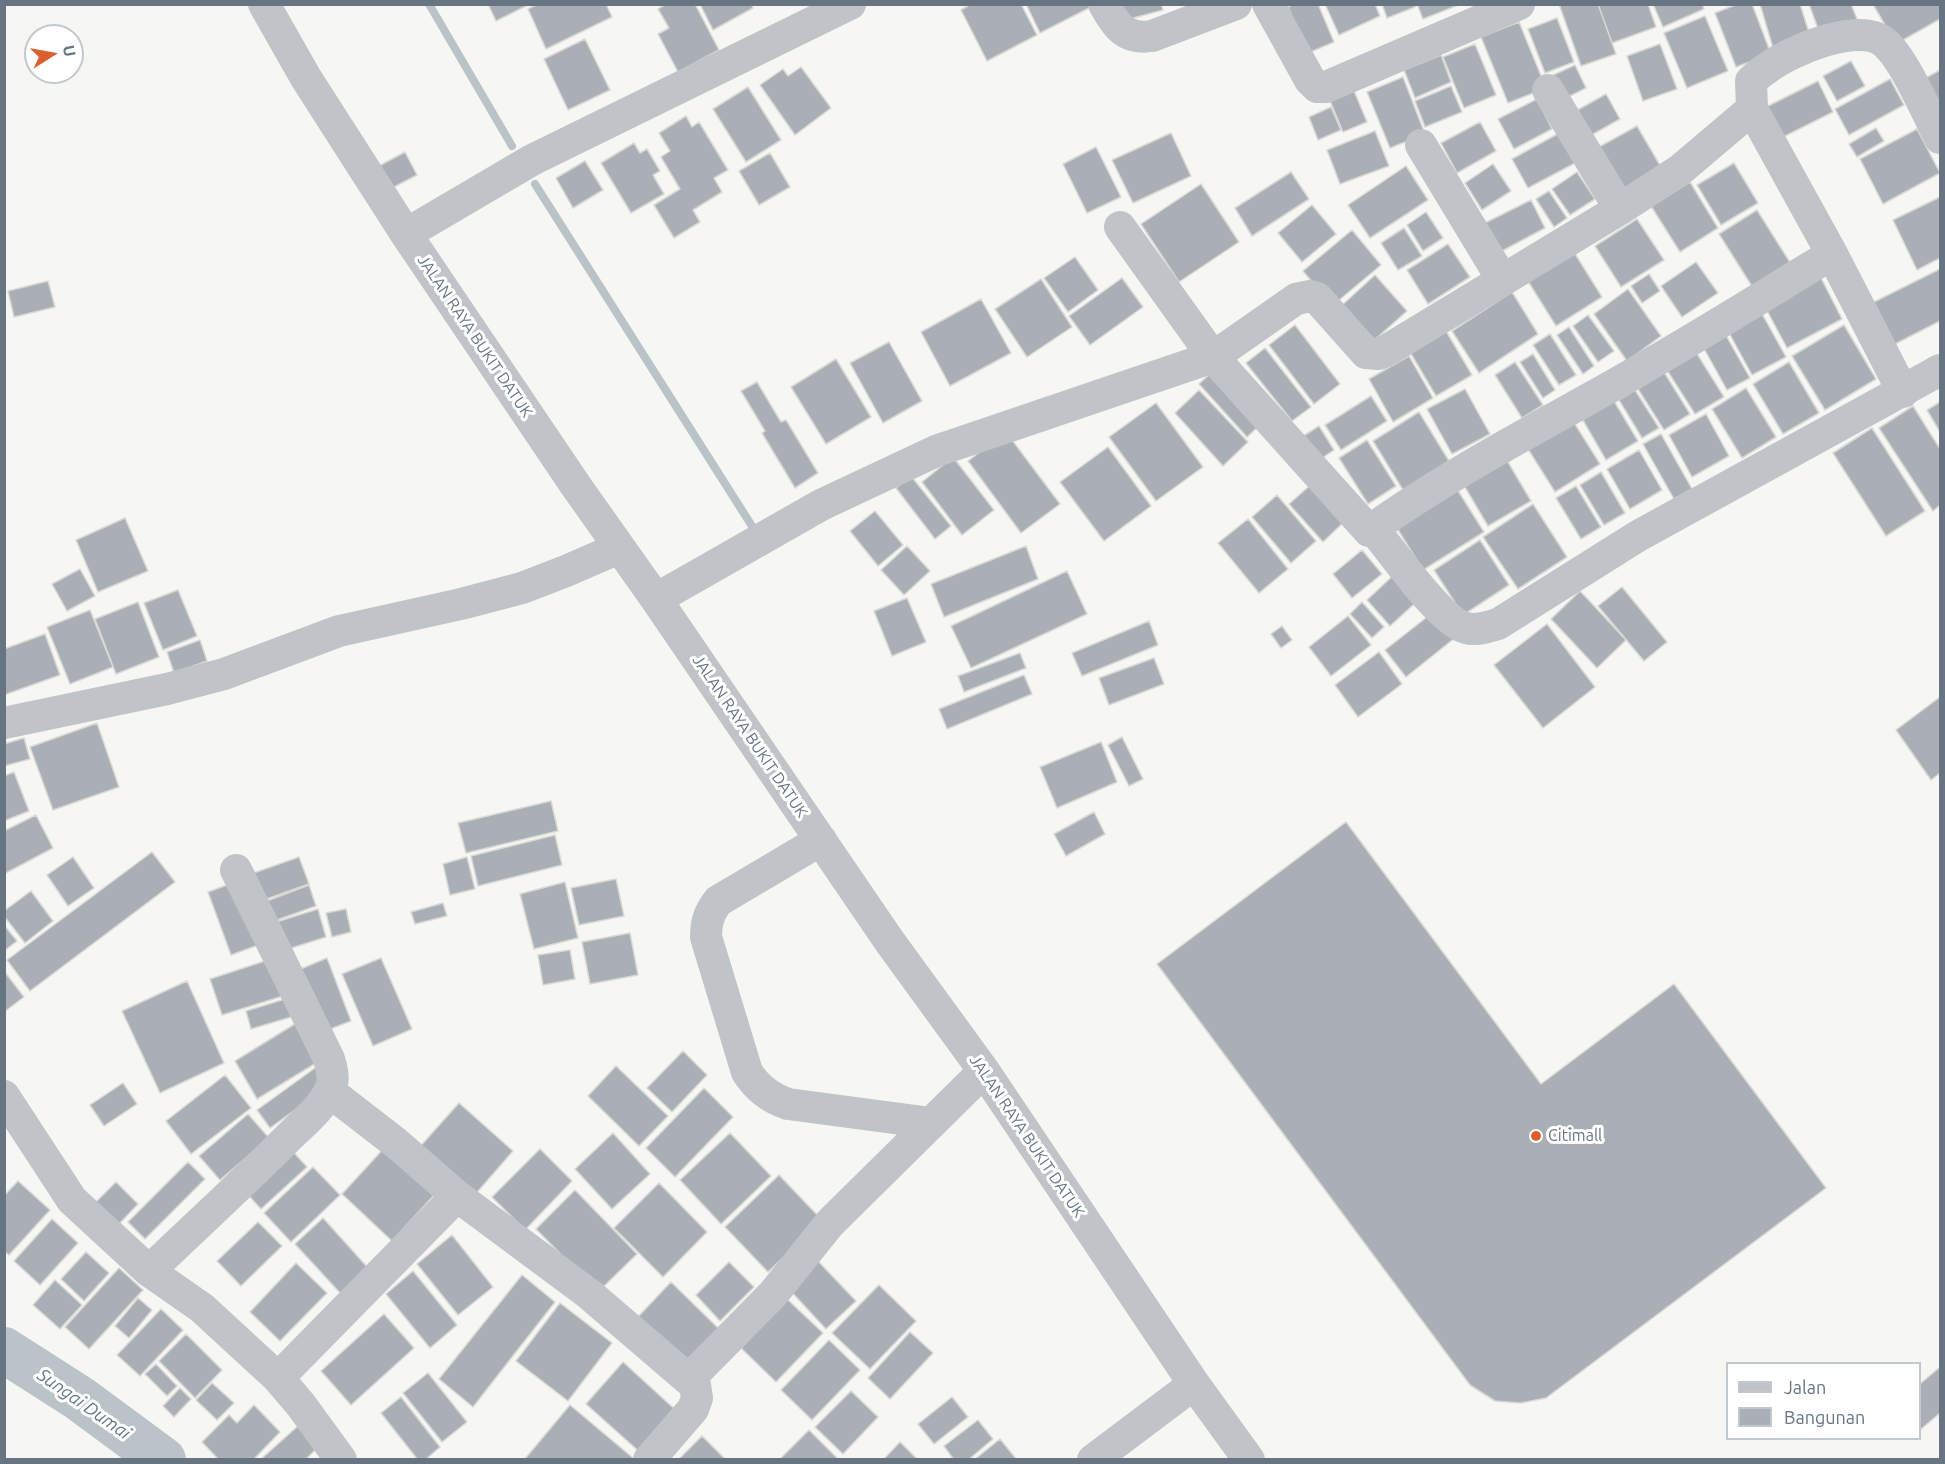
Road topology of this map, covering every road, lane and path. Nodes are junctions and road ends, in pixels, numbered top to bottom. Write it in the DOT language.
graph roads {
  1 [pos="264,4"];
  2 [pos="283,4"];
  3 [pos="850,4"];
  4 [pos="1104,4"];
  5 [pos="1236,4"];
  6 [pos="1268,4"];
  7 [pos="1520,4"];
  8 [pos="283,36"];
  9 [pos="1548,90"];
  10 [pos="1752,109"];
  11 [pos="1941,138"];
  12 [pos="1421,145"];
  13 [pos="1620,208"];
  14 [pos="1120,227"];
  15 [pos="406,234"];
  16 [pos="1832,254"];
  17 [pos="1502,279"];
  18 [pos="1213,357"];
  19 [pos="1941,370"];
  20 [pos="1903,392"];
  21 [pos="1369,531"];
  22 [pos="620,548"];
  23 [pos="656,598"];
  24 [pos="4,723"];
  25 [pos="821,840"];
  26 [pos="236,870"];
  27 [pos="984,1071"];
  28 [pos="330,1092"];
  29 [pos="4,1096"];
  30 [pos="931,1123"];
  31 [pos="457,1196"];
  32 [pos="149,1270"];
  33 [pos="278,1378"];
  34 [pos="689,1379"];
  35 [pos="1194,1384"];
  36 [pos="341,1460"];
  37 [pos="649,1460"];
  38 [pos="1093,1460"];
  39 [pos="1249,1460"];
  1 -- 8 [label="street, JALAN RAYA BUKIT DATUK"];
  2 -- 8 [label="street"];
  3 -- 15 [label="street"];
  4 -- 5 [label="street"];
  6 -- 7 [label="street"];
  8 -- 15 [label="street, JALAN RAYA BUKIT DATUK"];
  9 -- 13 [label="street"];
  10 -- 11 [label="street"];
  10 -- 13 [label="street"];
  10 -- 16 [label="street"];
  12 -- 17 [label="street"];
  13 -- 17 [label="street"];
  14 -- 18 [label="street"];
  15 -- 22 [label="street, JALAN RAYA BUKIT DATUK"];
  16 -- 20 [label="street"];
  16 -- 21 [label="street"];
  17 -- 18 [label="street"];
  18 -- 21 [label="street"];
  18 -- 23 [label="street"];
  19 -- 20 [label="street"];
  20 -- 21 [label="street"];
  22 -- 23 [label="street, JALAN RAYA BUKIT DATUK"];
  22 -- 24 [label="street"];
  23 -- 25 [label="street, JALAN RAYA BUKIT DATUK"];
  25 -- 27 [label="street, JALAN RAYA BUKIT DATUK"];
  25 -- 30 [label="street"];
  26 -- 28 [label="street"];
  27 -- 30 [label="street"];
  27 -- 35 [label="street, JALAN RAYA BUKIT DATUK"];
  28 -- 31 [label="street"];
  28 -- 32 [label="street"];
  29 -- 32 [label="street"];
  30 -- 34 [label="street"];
  31 -- 33 [label="street"];
  31 -- 34 [label="street"];
  32 -- 33 [label="street"];
  33 -- 36 [label="street"];
  34 -- 37 [label="street"];
  35 -- 38 [label="street"];
  35 -- 39 [label="street, JALAN RAYA BUKIT DATUK"];
}
